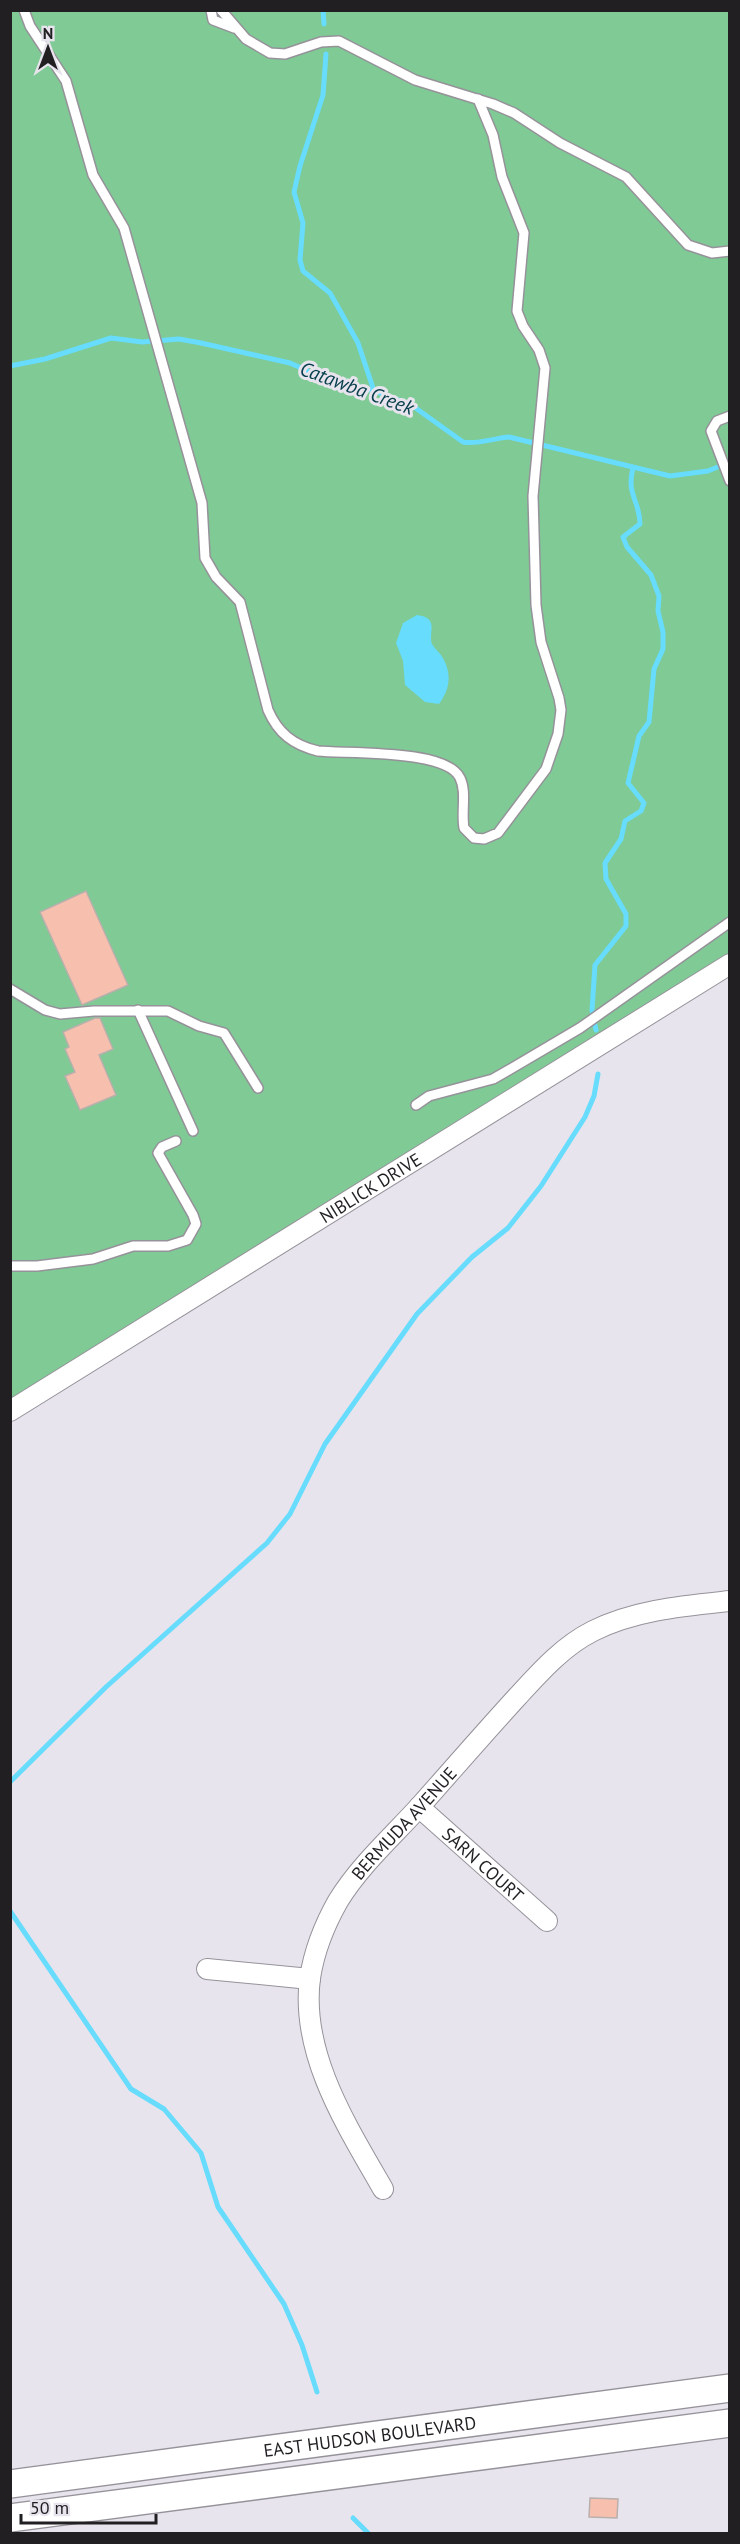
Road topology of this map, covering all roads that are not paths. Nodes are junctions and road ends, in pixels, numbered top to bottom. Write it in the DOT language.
graph roads {
  1 [pos="24,10"];
  2 [pos="211,10"];
  3 [pos="221,10"];
  4 [pos="236,28"];
  5 [pos="478,99"];
  6 [pos="729,250"];
  7 [pos="729,416"];
  8 [pos="729,481"];
  9 [pos="729,922"];
  10 [pos="729,964"];
  11 [pos="10,989"];
  12 [pos="138,1010"];
  13 [pos="258,1088"];
  14 [pos="416,1105"];
  15 [pos="193,1131"];
  16 [pos="176,1142"];
  17 [pos="10,1266"];
  18 [pos="10,1411"];
  19 [pos="729,1600"];
  20 [pos="419,1807"];
  21 [pos="547,1921"];
  22 [pos="207,1969"];
  23 [pos="310,1979"];
  24 [pos="382,2189"];
  25 [pos="729,2388"];
  26 [pos="729,2422"];
  27 [pos="10,2484"];
  28 [pos="10,2518"];
  1 -- 5 [label="lane"];
  2 -- 4 [label="lane"];
  3 -- 4 [label="lane"];
  4 -- 5 [label="lane"];
  5 -- 6 [label="lane"];
  7 -- 8 [label="lane"];
  9 -- 14 [label="lane"];
  10 -- 18 [label="street, NIBLICK DRIVE"];
  11 -- 12 [label="lane"];
  12 -- 13 [label="lane"];
  12 -- 15 [label="lane"];
  16 -- 17 [label="lane"];
  19 -- 20 [label="street, BERMUDA AVENUE"];
  20 -- 21 [label="street, SARN COURT"];
  20 -- 23 [label="street, BERMUDA AVENUE"];
  22 -- 23 [label="street"];
  23 -- 24 [label="street, BERMUDA AVENUE"];
  25 -- 27 [label="main road, EAST HUDSON BOULEVARD"];
  26 -- 28 [label="main road, EAST HUDSON BOULEVARD"];
}
